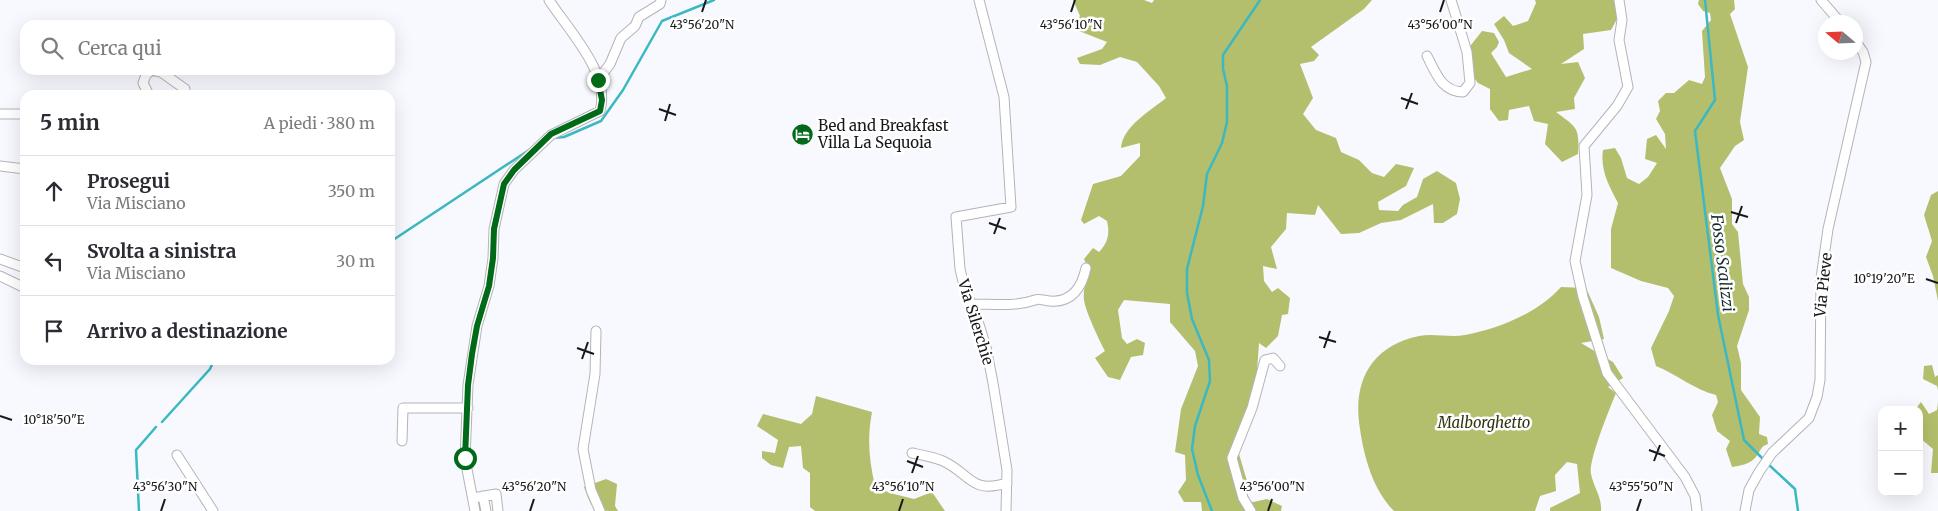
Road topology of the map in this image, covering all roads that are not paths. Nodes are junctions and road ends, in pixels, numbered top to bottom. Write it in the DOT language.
graph roads {
  1 [pos="549,0"];
  2 [pos="661,0"];
  3 [pos="979,0"];
  4 [pos="1451,0"];
  5 [pos="1619,0"];
  6 [pos="1821,0"];
  7 [pos="1834,15"];
  8 [pos="1863,52"];
  9 [pos="1427,56"];
  10 [pos="146,75"];
  11 [pos="165,75"];
  12 [pos="598,80"];
  13 [pos="185,89"];
  14 [pos="146,90"];
  15 [pos="0,114"];
  16 [pos="20,114"];
  17 [pos="0,166"];
  18 [pos="20,168"];
  19 [pos="0,259"];
  20 [pos="20,266"];
  21 [pos="1086,268"];
  22 [pos="0,276"];
  23 [pos="20,286"];
  24 [pos="972,304"];
  25 [pos="596,331"];
  26 [pos="1280,366"];
  27 [pos="468,408"];
  28 [pos="402,442"];
  29 [pos="912,453"];
  30 [pos="177,455"];
  31 [pos="1007,482"];
  32 [pos="484,496"];
  33 [pos="472,498"];
  34 [pos="213,511"];
  35 [pos="475,511"];
  36 [pos="486,511"];
  37 [pos="498,511"];
  38 [pos="600,511"];
  39 [pos="1006,511"];
  40 [pos="1252,511"];
  41 [pos="1697,511"];
  42 [pos="1745,511"];
  1 -- 12 [label="street"];
  2 -- 12 [label="street"];
  3 -- 24 [label="street, Via Silerchie"];
  4 -- 9 [label="street"];
  5 -- 41 [label="street"];
  6 -- 7 [label="street"];
  8 -- 42 [label="street, Via Pieve"];
  10 -- 14 [label="street"];
  11 -- 13 [label="street"];
  12 -- 27 [label="street"];
  15 -- 16 [label="street"];
  17 -- 18 [label="street"];
  19 -- 20 [label="street"];
  21 -- 24 [label="street"];
  22 -- 23 [label="street"];
  24 -- 31 [label="street, Via Silerchie"];
  25 -- 38 [label="street"];
  26 -- 40 [label="street"];
  27 -- 28 [label="street"];
  27 -- 33 [label="street"];
  29 -- 31 [label="street"];
  30 -- 34 [label="street"];
  31 -- 39 [label="street, Via Silerchie"];
  32 -- 33 [label="street"];
  32 -- 36 [label="street"];
  32 -- 37 [label="street"];
  33 -- 35 [label="street"];
}
